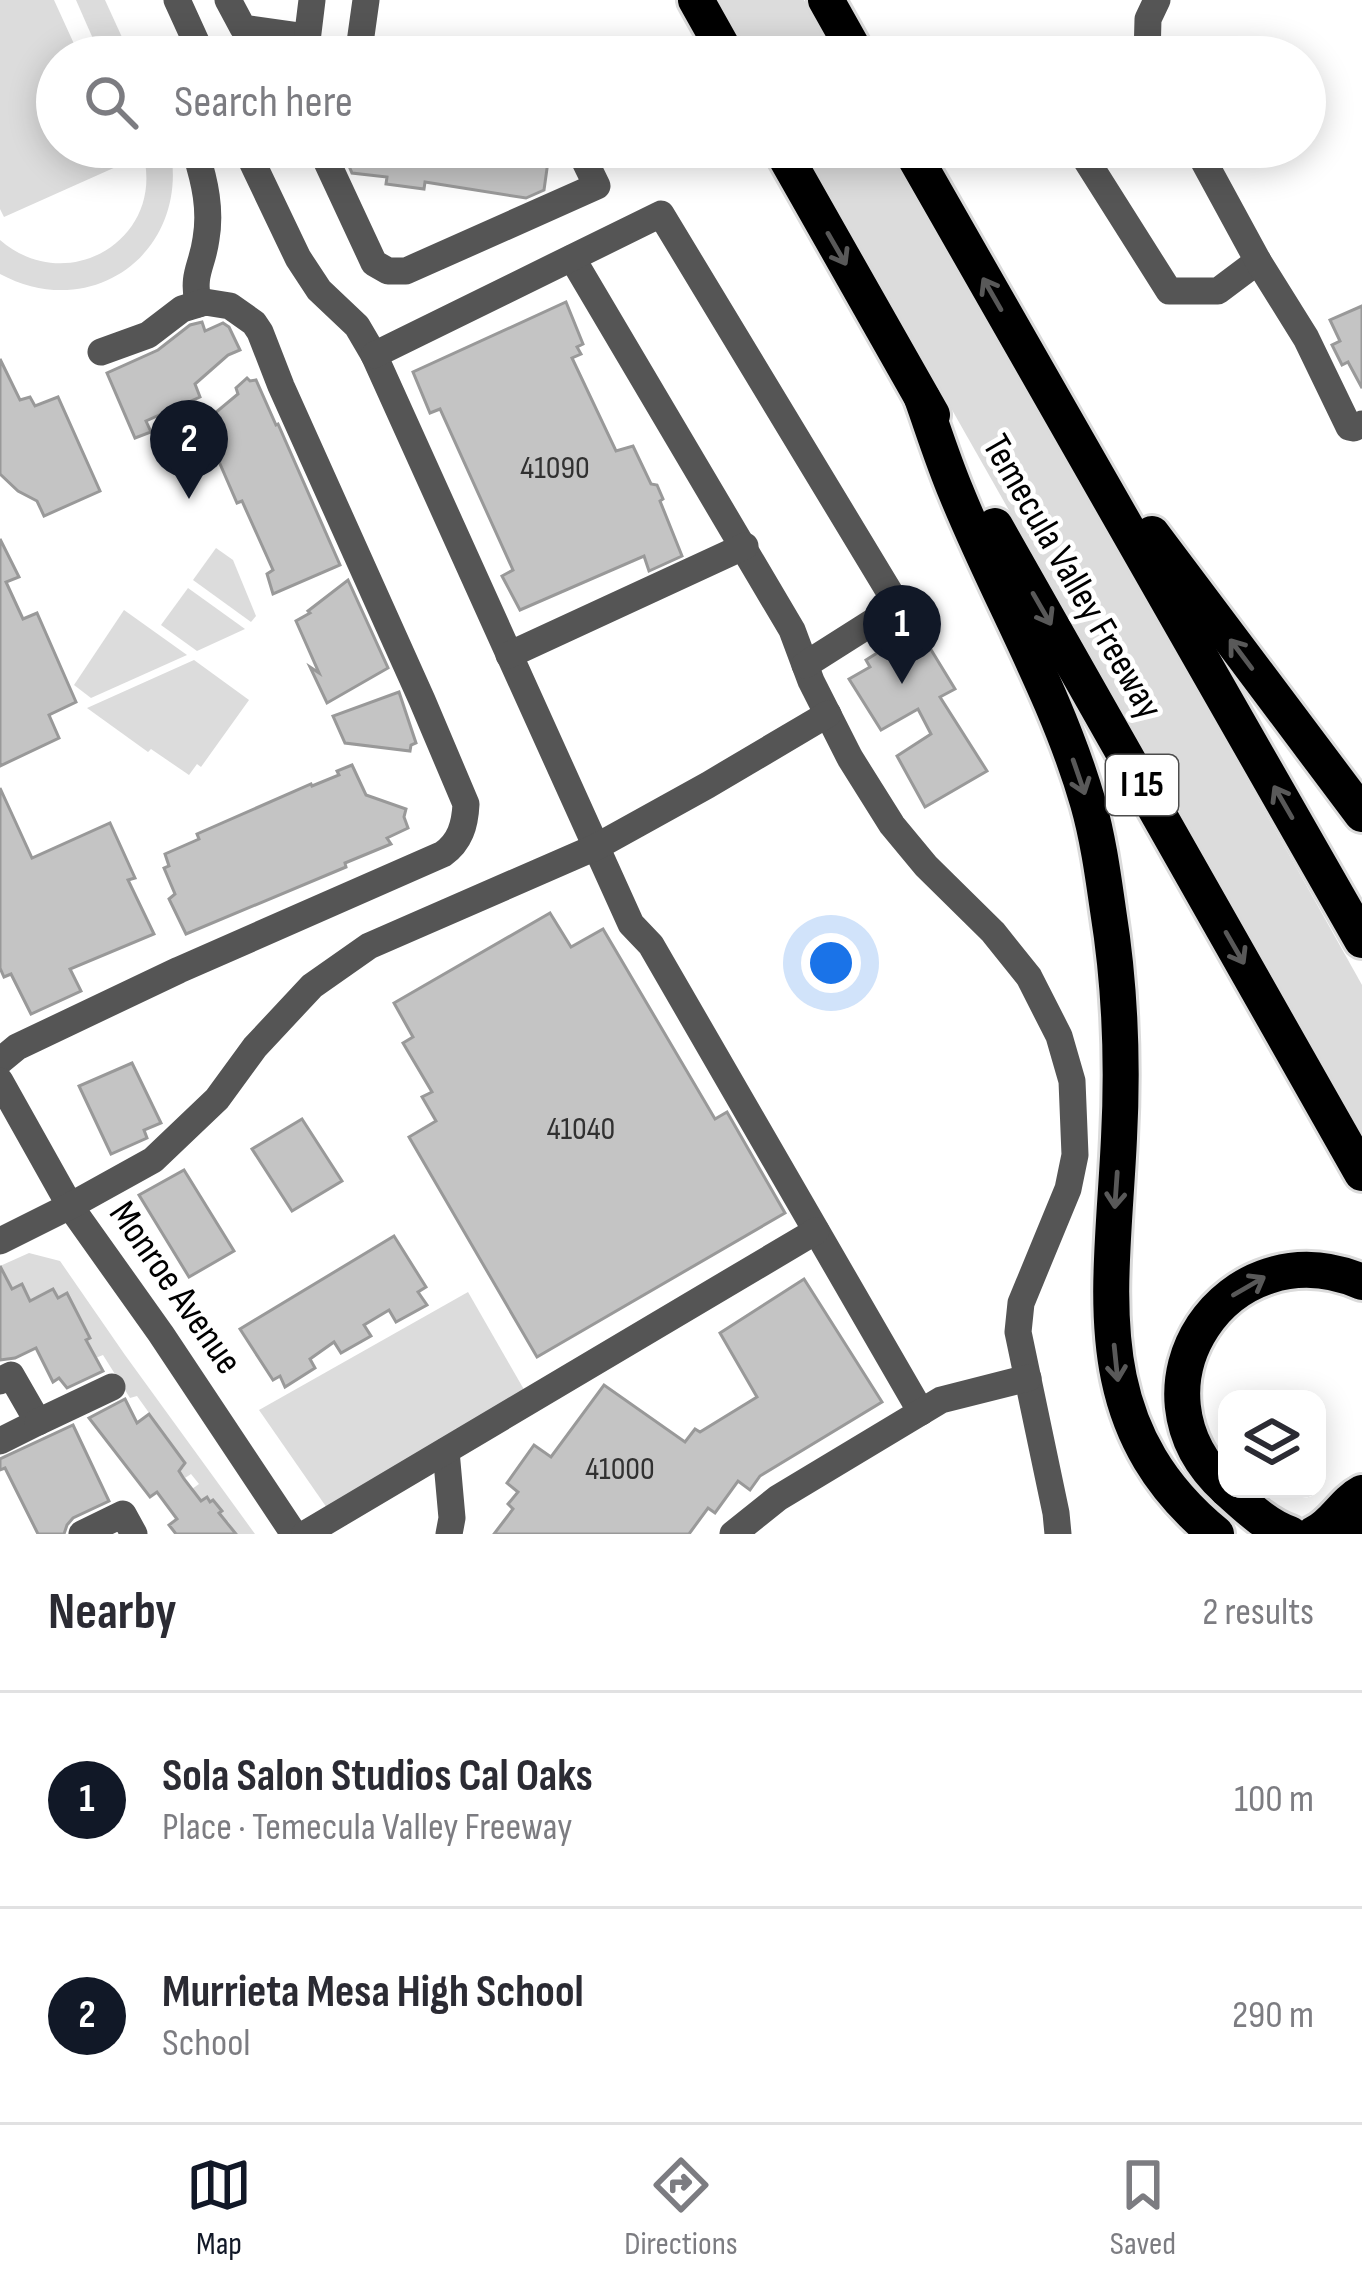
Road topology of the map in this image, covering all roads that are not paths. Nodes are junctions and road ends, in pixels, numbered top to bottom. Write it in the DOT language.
graph roads {
  1 [pos="177,0"];
  2 [pos="228,0"];
  3 [pos="312,0"];
  4 [pos="366,0"];
  5 [pos="696,0"];
  6 [pos="826,0"];
  7 [pos="1157,0"];
  8 [pos="193,36"];
  9 [pos="270,36"];
  10 [pos="307,36"];
  11 [pos="361,36"];
  12 [pos="716,36"];
  13 [pos="846,36"];
  14 [pos="1146,36"];
  15 [pos="200,168"];
  16 [pos="255,168"];
  17 [pos="330,168"];
  18 [pos="588,168"];
  19 [pos="792,168"];
  20 [pos="921,168"];
  21 [pos="1091,168"];
  22 [pos="1207,168"];
  23 [pos="572,258"];
  24 [pos="1258,261"];
  25 [pos="198,304"];
  26 [pos="101,352"];
  27 [pos="374,355"];
  28 [pos="1050,396"];
  29 [pos="922,398"];
  30 [pos="1362,424"];
  31 [pos="745,546"];
  32 [pos="509,655"];
  33 [pos="805,665"];
  34 [pos="827,714"];
  35 [pos="1362,814"];
  36 [pos="596,847"];
  37 [pos="1362,940"];
  38 [pos="0,1060"];
  39 [pos="0,1081"];
  40 [pos="1362,1173"];
  41 [pos="70,1206"];
  42 [pos="815,1231"];
  43 [pos="0,1241"];
  44 [pos="1362,1282"];
  45 [pos="1028,1378"];
  46 [pos="0,1381"];
  47 [pos="112,1387"];
  48 [pos="921,1412"];
  49 [pos="38,1422"];
  50 [pos="0,1442"];
  51 [pos="446,1451"];
  52 [pos="1218,1479"];
  53 [pos="1362,1493"];
  54 [pos="1237,1498"];
  55 [pos="1362,1524"];
  56 [pos="82,1534"];
  57 [pos="134,1534"];
  58 [pos="294,1534"];
  59 [pos="305,1534"];
  60 [pos="449,1534"];
  61 [pos="733,1534"];
  62 [pos="1058,1534"];
  63 [pos="1216,1534"];
  64 [pos="1290,1534"];
  65 [pos="1314,1534"];
  66 [pos="1353,1534"];
  1 -- 8 [label="street"];
  2 -- 9 [label="street"];
  3 -- 10 [label="street"];
  4 -- 11 [label="street"];
  5 -- 12 [label="highway"];
  6 -- 13 [label="highway"];
  7 -- 14 [label="street"];
  15 -- 25 [label="street"];
  16 -- 27 [label="street"];
  17 -- 18 [label="street"];
  19 -- 29 [label="highway, Temecula Valley Freeway / I 15, one-way"];
  28 -- 20 [label="highway, Temecula Valley Freeway, one-way"];
  21 -- 24 [label="street"];
  22 -- 24 [label="street"];
  23 -- 27 [label="street"];
  23 -- 31 [label="street"];
  23 -- 33 [label="street"];
  24 -- 30 [label="street"];
  25 -- 26 [label="street"];
  25 -- 38 [label="street"];
  27 -- 32 [label="street"];
  35 -- 28 [label="highway, one-way"];
  37 -- 28 [label="highway, Temecula Valley Freeway, one-way"];
  29 -- 40 [label="highway, Temecula Valley Freeway / I 15, one-way"];
  29 -- 63 [label="highway, one-way"];
  31 -- 32 [label="street"];
  31 -- 33 [label="street"];
  32 -- 36 [label="street"];
  33 -- 34 [label="street"];
  34 -- 36 [label="street"];
  34 -- 45 [label="street"];
  36 -- 41 [label="street"];
  36 -- 42 [label="street"];
  39 -- 41 [label="street, Monroe Avenue"];
  41 -- 43 [label="street"];
  41 -- 58 [label="street, Monroe Avenue"];
  42 -- 48 [label="street"];
  42 -- 51 [label="street"];
  52 -- 44 [label="highway, one-way"];
  45 -- 48 [label="street"];
  45 -- 62 [label="street"];
  46 -- 49 [label="street"];
  47 -- 49 [label="street"];
  48 -- 61 [label="street"];
  49 -- 50 [label="street"];
  51 -- 59 [label="street"];
  51 -- 60 [label="street"];
  53 -- 65 [label="highway"];
  54 -- 64 [label="highway"];
  55 -- 66 [label="main road"];
  56 -- 57 [label="street"];
}
